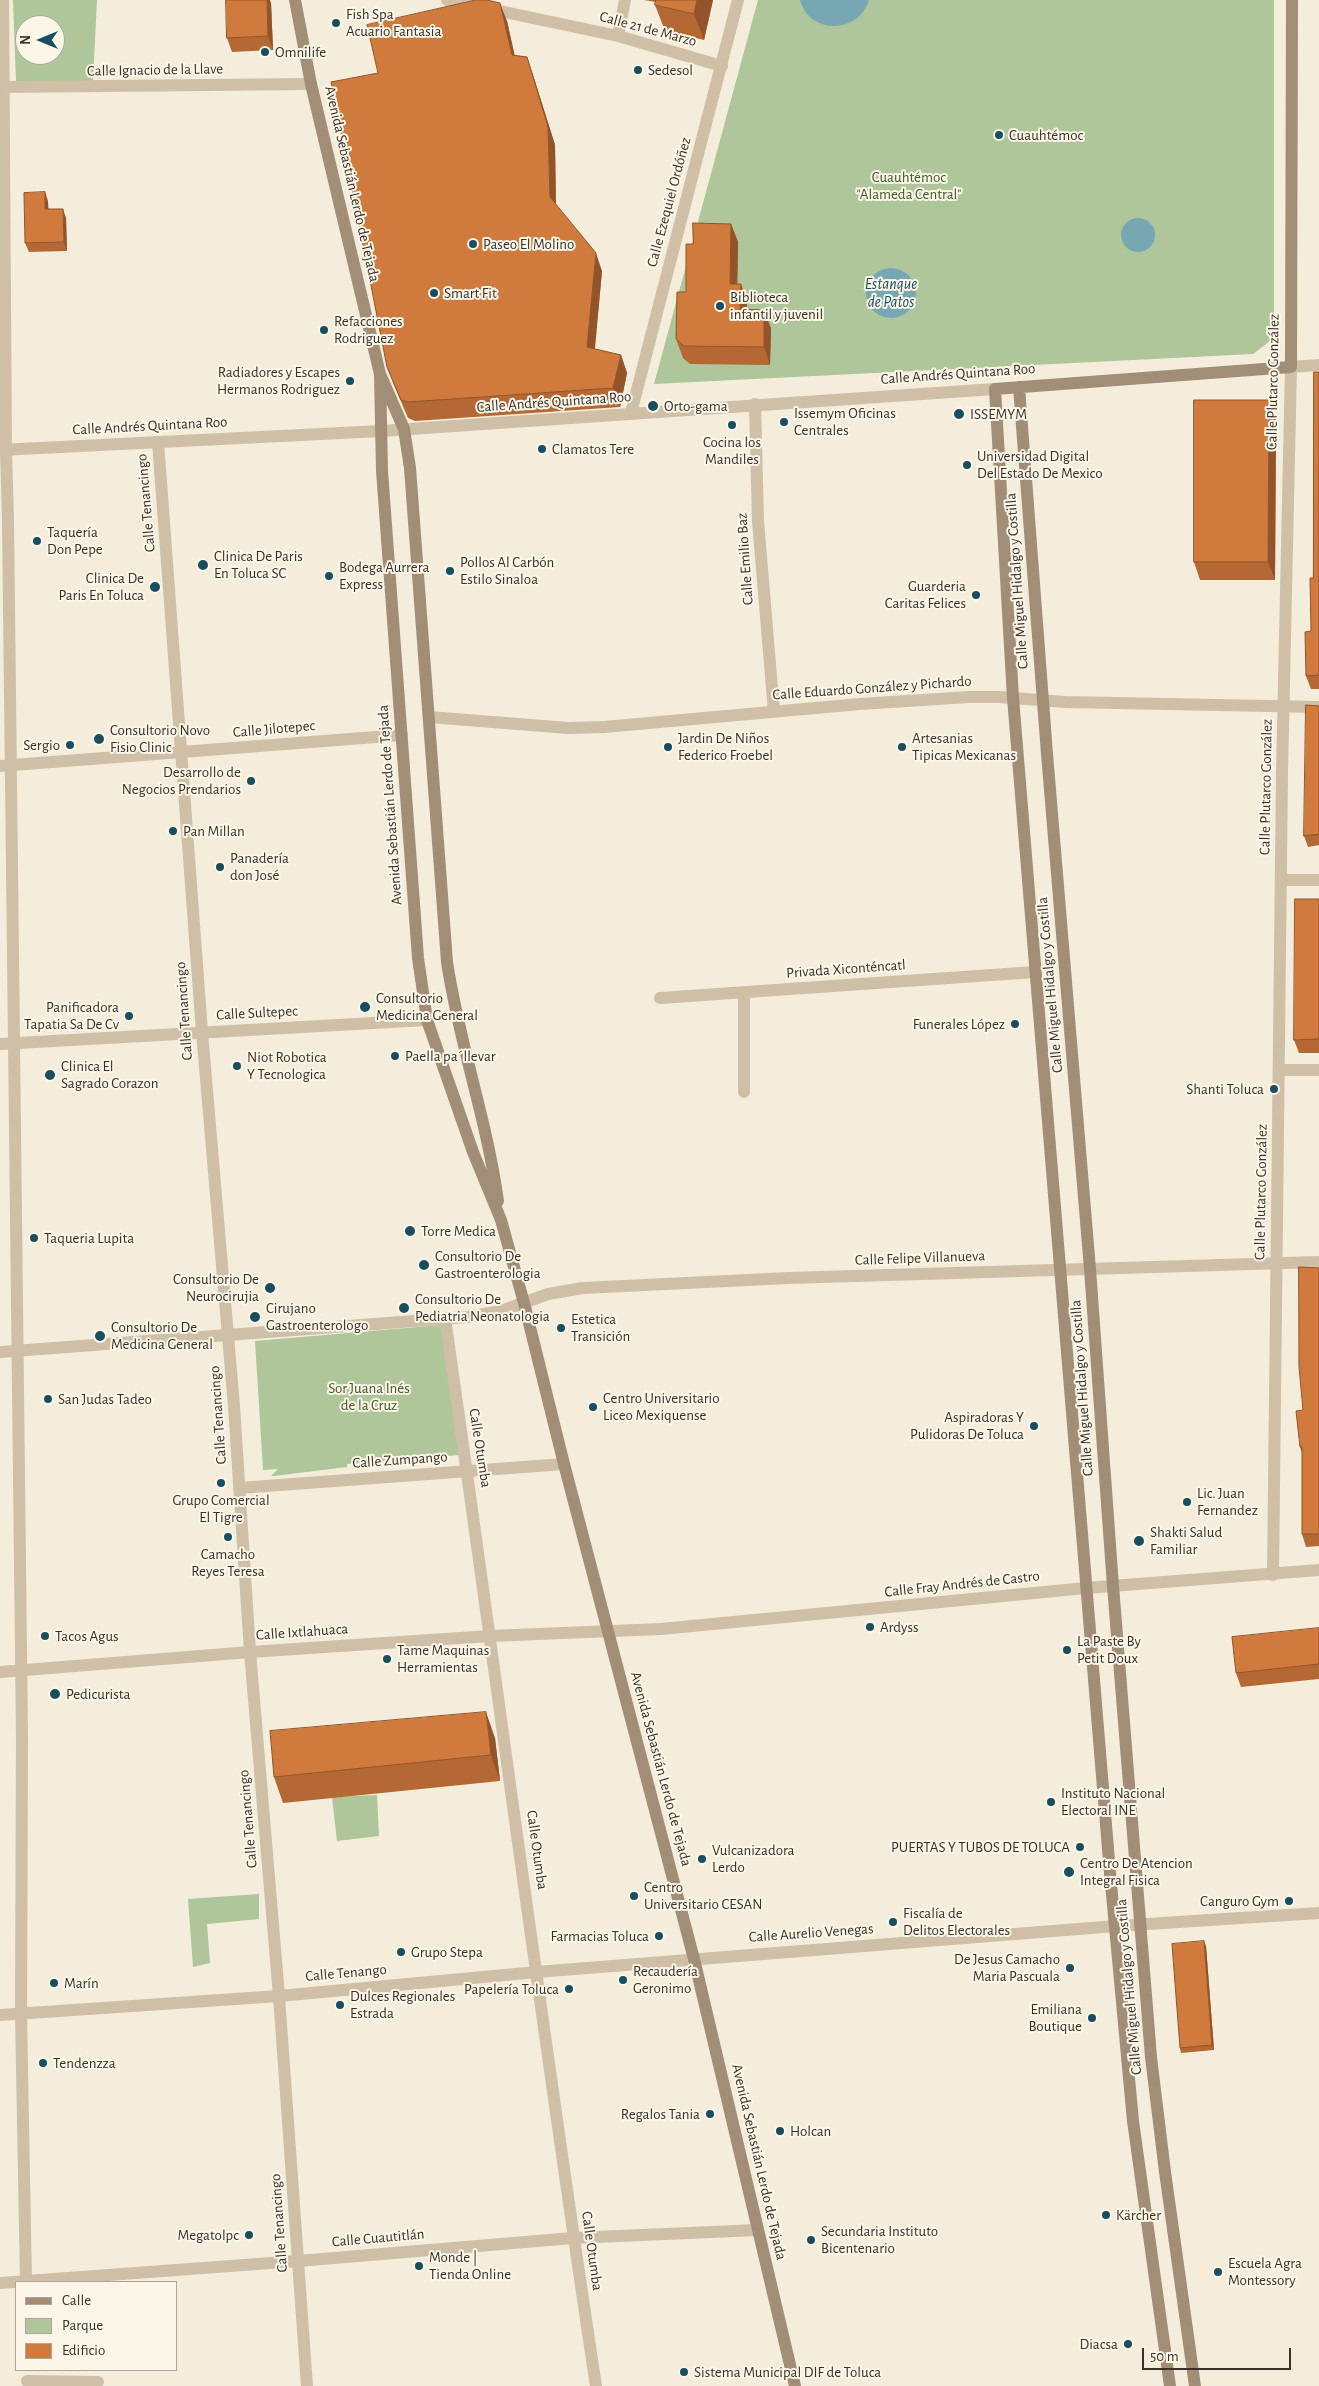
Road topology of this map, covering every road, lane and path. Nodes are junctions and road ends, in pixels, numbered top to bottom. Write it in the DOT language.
graph roads {
  1 [pos="3,0"];
  2 [pos="295,0"];
  3 [pos="447,0"];
  4 [pos="625,0"];
  5 [pos="738,0"];
  6 [pos="1292,0"];
  7 [pos="618,36"];
  8 [pos="722,66"];
  9 [pos="311,84"];
  10 [pos="2,87"];
  11 [pos="1319,366"];
  12 [pos="1290,367"];
  13 [pos="380,374"];
  14 [pos="1019,387"];
  15 [pos="995,388"];
  16 [pos="755,404"];
  17 [pos="631,413"];
  18 [pos="404,429"];
  19 [pos="381,431"];
  20 [pos="158,442"];
  21 [pos="3,450"];
  22 [pos="1013,698"];
  23 [pos="1042,701"];
  24 [pos="1283,706"];
  25 [pos="1319,707"];
  26 [pos="774,712"];
  27 [pos="429,717"];
  28 [pos="402,735"];
  29 [pos="182,753"];
  30 [pos="5,765"];
  31 [pos="1282,880"];
  32 [pos="1319,880"];
  33 [pos="1035,972"];
  34 [pos="744,992"];
  35 [pos="660,998"];
  36 [pos="427,1020"];
  37 [pos="202,1032"];
  38 [pos="14,1043"];
  39 [pos="0,1044"];
  40 [pos="1279,1070"];
  41 [pos="1319,1070"];
  42 [pos="744,1092"];
  43 [pos="501,1220"];
  44 [pos="1276,1262"];
  45 [pos="1319,1262"];
  46 [pos="1090,1269"];
  47 [pos="1060,1271"];
  48 [pos="524,1303"];
  49 [pos="445,1318"];
  50 [pos="228,1334"];
  51 [pos="0,1352"];
  52 [pos="18,1352"];
  53 [pos="564,1464"];
  54 [pos="468,1471"];
  55 [pos="239,1488"];
  56 [pos="1319,1570"];
  57 [pos="1273,1575"];
  58 [pos="1113,1586"];
  59 [pos="1086,1588"];
  60 [pos="607,1631"];
  61 [pos="490,1636"];
  62 [pos="250,1652"];
  63 [pos="22,1671"];
  64 [pos="0,1672"];
  65 [pos="1319,1913"];
  66 [pos="1140,1924"];
  67 [pos="1116,1926"];
  68 [pos="694,1959"];
  69 [pos="537,1972"];
  70 [pos="279,1996"];
  71 [pos="0,2015"];
  72 [pos="21,2015"];
  73 [pos="758,2230"];
  74 [pos="573,2238"];
  75 [pos="298,2261"];
  76 [pos="26,2281"];
  77 [pos="39,2281"];
  78 [pos="15,2282"];
  79 [pos="0,2283"];
  80 [pos="27,2379"];
  81 [pos="98,2382"];
  82 [pos="308,2386"];
  83 [pos="596,2386"];
  84 [pos="795,2386"];
  85 [pos="1170,2386"];
  86 [pos="1195,2386"];
  1 -- 10 [label="street"];
  2 -- 9 [label="main road, Avenida Sebastián Lerdo de Tejada"];
  3 -- 7 [label="street, Calle 21 de Marzo"];
  4 -- 7 [label="street"];
  5 -- 8 [label="street, Calle Ezequiel Ordóñez"];
  6 -- 12 [label="main road, Calle Plutarco González"];
  7 -- 8 [label="street, Calle 21 de Marzo"];
  8 -- 17 [label="street, Calle Ezequiel Ordóñez"];
  9 -- 10 [label="street, Calle Ignacio de la Llave"];
  9 -- 13 [label="main road, Avenida Sebastián Lerdo de Tejada"];
  10 -- 21 [label="street"];
  11 -- 12 [label="street, Calle Andrés Quintana Roo"];
  12 -- 14 [label="main road, Calle Andrés Quintana Roo"];
  12 -- 24 [label="street, Calle Plutarco González"];
  13 -- 18 [label="main road, Avenida Sebastián Lerdo de Tejada"];
  13 -- 19 [label="main road, Avenida Sebastián Lerdo de Tejada"];
  14 -- 15 [label="main road, Calle Andrés Quintana Roo"];
  14 -- 23 [label="main road, Calle Miguel Hidalgo y Costilla"];
  15 -- 16 [label="street, Calle Andrés Quintana Roo"];
  15 -- 22 [label="main road, Calle Miguel Hidalgo y Costilla"];
  16 -- 17 [label="street, Calle Andrés Quintana Roo"];
  16 -- 26 [label="street, Calle Emilio Baz"];
  17 -- 18 [label="street, Calle Andrés Quintana Roo"];
  18 -- 19 [label="street, Calle Andrés Quintana Roo"];
  18 -- 27 [label="main road, Avenida Sebastián Lerdo de Tejada"];
  19 -- 20 [label="street, Calle Andrés Quintana Roo"];
  19 -- 28 [label="main road, Avenida Sebastián Lerdo de Tejada"];
  20 -- 21 [label="street, Calle Andrés Quintana Roo"];
  20 -- 29 [label="street, Calle Tenancingo"];
  21 -- 30 [label="street"];
  22 -- 23 [label="street, Calle Eduardo González y Pichardo"];
  22 -- 26 [label="street, Calle Eduardo González y Pichardo"];
  22 -- 33 [label="main road, Calle Miguel Hidalgo y Costilla"];
  23 -- 24 [label="street, Calle Eduardo González y Pichardo"];
  23 -- 46 [label="main road, Calle Miguel Hidalgo y Costilla"];
  24 -- 25 [label="street, Calle Eduardo González y Pichardo"];
  24 -- 31 [label="street, Calle Plutarco González"];
  26 -- 27 [label="street, Calle Eduardo González y Pichardo"];
  27 -- 43 [label="main road, Avenida Sebastián Lerdo de Tejada"];
  28 -- 29 [label="street, Calle Jilotepec"];
  28 -- 36 [label="main road, Avenida Sebastián Lerdo de Tejada"];
  29 -- 30 [label="street, Calle Jilotepec"];
  29 -- 37 [label="street, Calle Tenancingo"];
  30 -- 38 [label="street"];
  31 -- 32 [label="street"];
  31 -- 40 [label="street, Calle Plutarco González"];
  33 -- 34 [label="street, Privada Xiconténcatl"];
  33 -- 47 [label="main road, Calle Miguel Hidalgo y Costilla"];
  34 -- 35 [label="street, Privada Xiconténcatl"];
  34 -- 42 [label="street"];
  36 -- 37 [label="street, Calle Sultepec"];
  36 -- 43 [label="main road, Avenida Sebastián Lerdo de Tejada"];
  37 -- 38 [label="street, Calle Sultepec"];
  37 -- 50 [label="street, Calle Tenancingo"];
  38 -- 39 [label="street, Calle Sultepec"];
  38 -- 52 [label="street"];
  40 -- 41 [label="street"];
  40 -- 44 [label="street, Calle Plutarco González"];
  43 -- 48 [label="main road, Avenida Sebastián Lerdo de Tejada"];
  44 -- 45 [label="street, Calle Felipe Villanueva"];
  44 -- 46 [label="street, Calle Felipe Villanueva"];
  44 -- 57 [label="street, Calle Plutarco González"];
  46 -- 47 [label="street, Calle Felipe Villanueva"];
  46 -- 58 [label="main road, Calle Miguel Hidalgo y Costilla"];
  47 -- 48 [label="street, Calle Felipe Villanueva"];
  47 -- 59 [label="main road, Calle Miguel Hidalgo y Costilla"];
  48 -- 49 [label="street, Calle Felipe Villanueva"];
  48 -- 53 [label="main road, Avenida Sebastián Lerdo de Tejada"];
  49 -- 50 [label="street, Calle Felipe Villanueva"];
  49 -- 54 [label="street, Calle Otumba"];
  50 -- 52 [label="street, Calle Felipe Villanueva"];
  50 -- 55 [label="street, Calle Tenancingo"];
  51 -- 52 [label="street, Calle Felipe Villanueva"];
  52 -- 63 [label="street"];
  53 -- 54 [label="street, Calle Zumpango"];
  53 -- 60 [label="main road, Avenida Sebastián Lerdo de Tejada"];
  54 -- 55 [label="street, Calle Zumpango"];
  54 -- 61 [label="street, Calle Otumba"];
  55 -- 62 [label="street, Calle Tenancingo"];
  56 -- 57 [label="street, Calle Fray Andrés de Castro"];
  57 -- 58 [label="street, Calle Fray Andrés de Castro"];
  58 -- 59 [label="street, Calle Fray Andrés de Castro"];
  58 -- 66 [label="main road, Calle Miguel Hidalgo y Costilla"];
  59 -- 60 [label="street, Calle Fray Andrés de Castro"];
  59 -- 67 [label="main road, Calle Miguel Hidalgo y Costilla"];
  60 -- 61 [label="street, Calle Ixtlahuaca"];
  60 -- 68 [label="main road, Avenida Sebastián Lerdo de Tejada"];
  61 -- 62 [label="street, Calle Ixtlahuaca"];
  61 -- 69 [label="street, Calle Otumba"];
  62 -- 63 [label="street, Calle Ixtlahuaca"];
  62 -- 70 [label="street, Calle Tenancingo"];
  63 -- 64 [label="street, Calle Ixtlahuaca"];
  63 -- 72 [label="street"];
  65 -- 66 [label="street, Calle Aurelio Venegas"];
  66 -- 67 [label="street, Calle Aurelio Venegas"];
  66 -- 86 [label="main road, Calle Miguel Hidalgo y Costilla"];
  67 -- 68 [label="street, Calle Aurelio Venegas"];
  67 -- 85 [label="main road, Calle Miguel Hidalgo y Costilla"];
  68 -- 69 [label="street, Calle Tenango"];
  68 -- 73 [label="main road, Avenida Sebastián Lerdo de Tejada"];
  69 -- 70 [label="street, Calle Tenango"];
  69 -- 74 [label="street, Calle Otumba"];
  70 -- 72 [label="street, Calle Tenango"];
  70 -- 75 [label="street, Calle Tenancingo"];
  71 -- 72 [label="street, Calle Tenango"];
  72 -- 76 [label="street"];
  73 -- 74 [label="street, Calle Cuautitlán"];
  73 -- 84 [label="main road, Avenida Sebastián Lerdo de Tejada"];
  74 -- 75 [label="street, Calle Cuautitlán"];
  74 -- 83 [label="street, Calle Otumba"];
  75 -- 77 [label="street, Calle Cuautitlán"];
  75 -- 82 [label="street, Calle Tenancingo"];
  78 -- 79 [label="street, Calle Cuautitlán"];
  80 -- 81 [label="street"];
}
